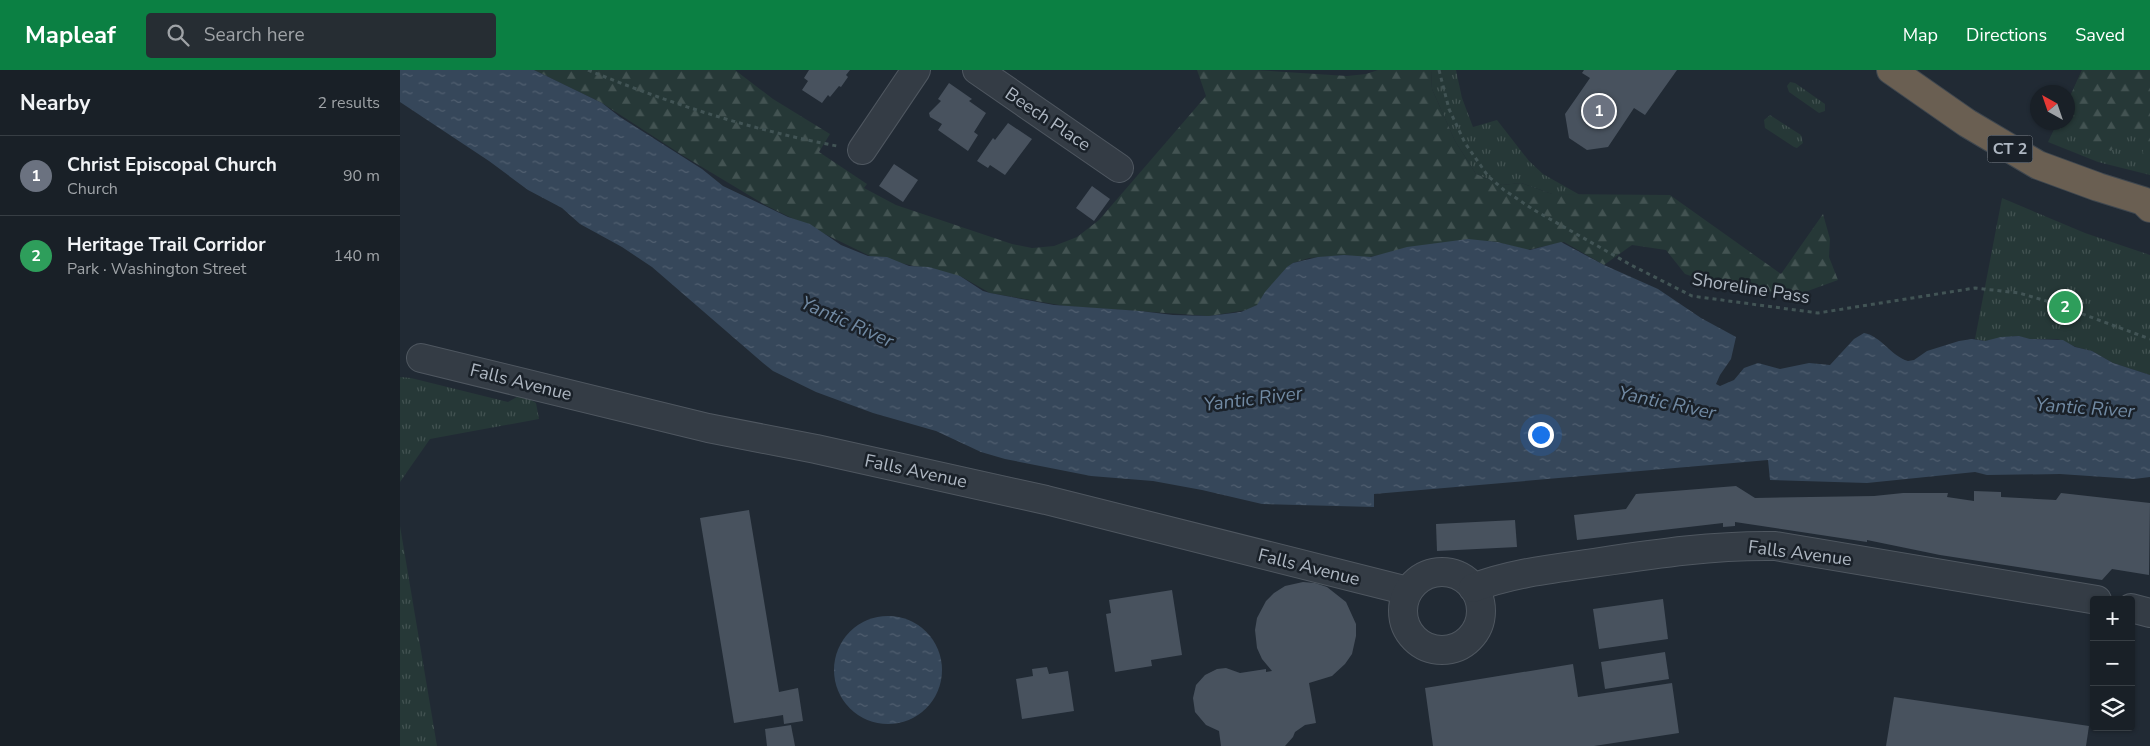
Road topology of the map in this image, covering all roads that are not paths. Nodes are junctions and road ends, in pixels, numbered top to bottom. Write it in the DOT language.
graph roads {
  1 [pos="916,70"];
  2 [pos="977,70"];
  3 [pos="1891,70"];
  4 [pos="862,150"];
  5 [pos="1119,168"];
  6 [pos="2148,202"];
  7 [pos="422,358"];
  8 [pos="1473,588"];
  9 [pos="1408,592"];
  10 [pos="2090,599"];
  11 [pos="2135,609"];
  12 [pos="2150,613"];
  1 -- 4 [label="street"];
  2 -- 5 [label="street, Beech Place"];
  3 -- 6 [label="highway, CT 2"];
  7 -- 9 [label="street, Falls Avenue"];
  8 -- 9 [label="street"];
  8 -- 9 [label="street"];
  8 -- 10 [label="street, Falls Avenue"];
  11 -- 12 [label="street"];
}
